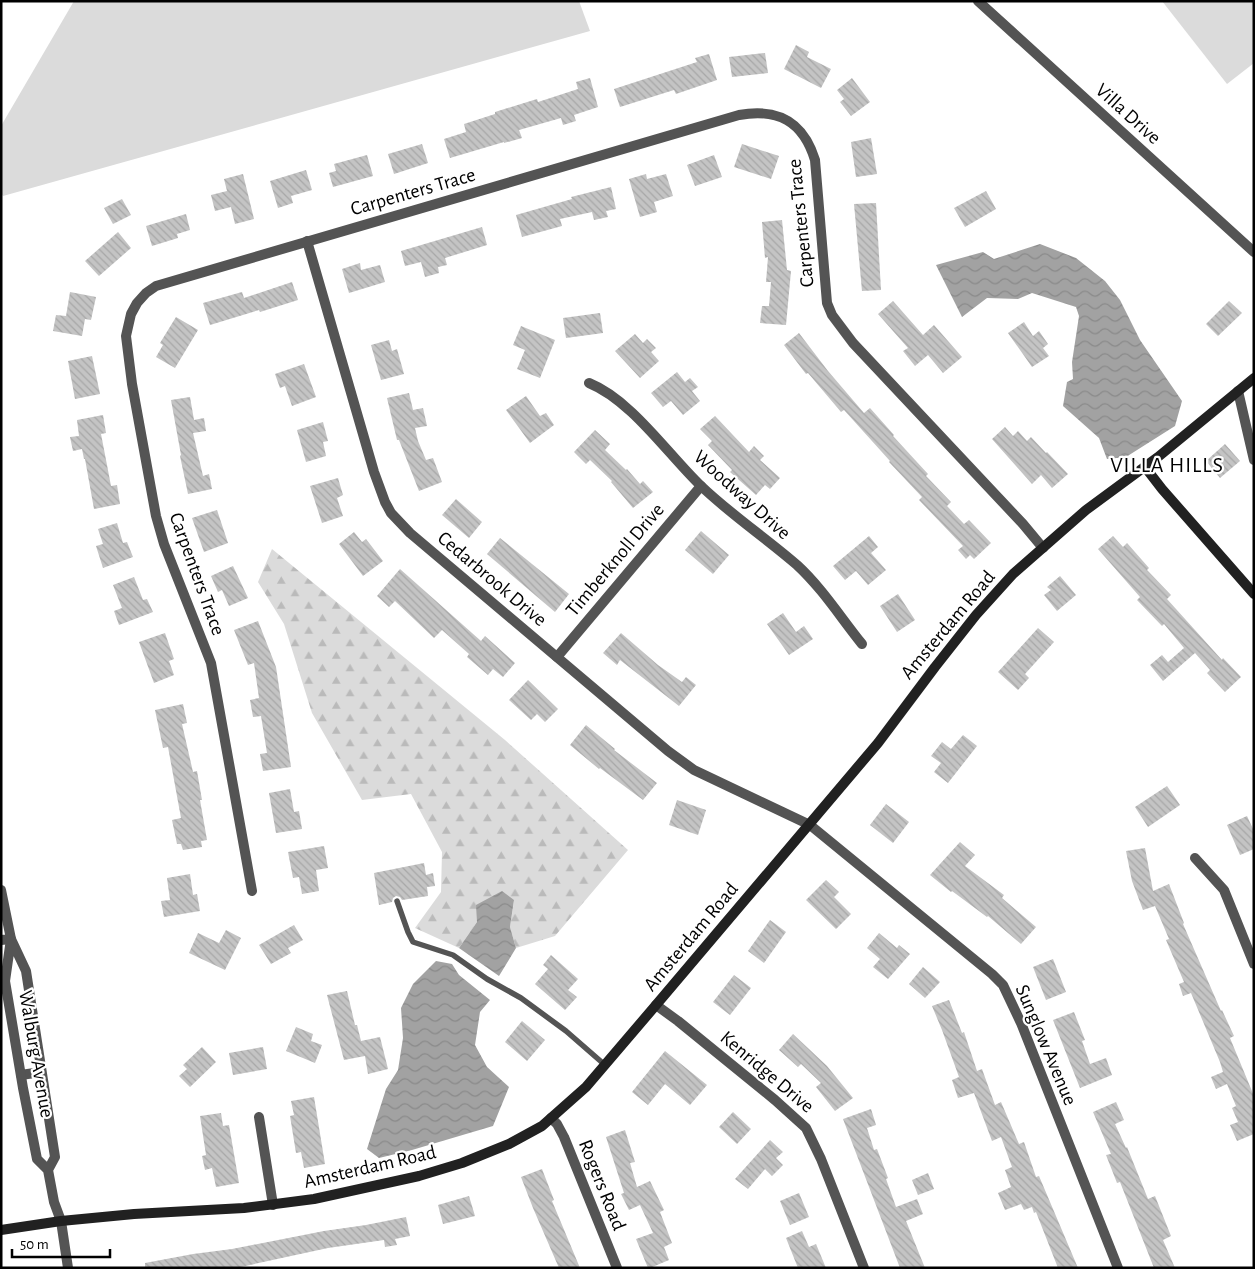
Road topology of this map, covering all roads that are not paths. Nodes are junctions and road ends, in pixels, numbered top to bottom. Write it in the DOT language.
graph roads {
  1 [pos="978,1"];
  2 [pos="307,241"];
  3 [pos="1254,252"];
  4 [pos="1254,378"];
  5 [pos="589,383"];
  6 [pos="1238,391"];
  7 [pos="1254,460"];
  8 [pos="1145,467"];
  9 [pos="701,486"];
  10 [pos="1042,548"];
  11 [pos="1254,594"];
  12 [pos="862,644"];
  13 [pos="557,657"];
  14 [pos="810,825"];
  15 [pos="1195,858"];
  16 [pos="1,890"];
  17 [pos="252,891"];
  18 [pos="397,901"];
  19 [pos="6,940"];
  20 [pos="1254,964"];
  21 [pos="656,1005"];
  22 [pos="605,1065"];
  23 [pos="42,1072"];
  24 [pos="21,1076"];
  25 [pos="259,1117"];
  26 [pos="551,1118"];
  27 [pos="48,1170"];
  28 [pos="273,1205"];
  29 [pos="62,1221"];
  30 [pos="1,1230"];
  31 [pos="68,1268"];
  32 [pos="616,1268"];
  33 [pos="864,1268"];
  34 [pos="1118,1268"];
  1 -- 3 [label="street, Villa Drive"];
  2 -- 10 [label="street, Carpenters Trace"];
  2 -- 13 [label="street, Cedarbrook Drive"];
  2 -- 17 [label="street, Carpenters Trace"];
  4 -- 6 [label="main road, Amsterdam Road"];
  5 -- 9 [label="street, Woodway Drive"];
  6 -- 7 [label="street"];
  6 -- 8 [label="main road, Amsterdam Road"];
  8 -- 10 [label="main road, Amsterdam Road"];
  8 -- 11 [label="main road"];
  9 -- 12 [label="street, Woodway Drive"];
  9 -- 13 [label="street, Timberknoll Drive"];
  10 -- 14 [label="main road, Amsterdam Road"];
  13 -- 14 [label="street, Cedarbrook Drive"];
  14 -- 21 [label="main road, Amsterdam Road"];
  14 -- 34 [label="street, Sunglow Avenue"];
  15 -- 20 [label="street"];
  16 -- 19 [label="street, Walburg Avenue"];
  18 -- 22 [label="lane"];
  19 -- 23 [label="street, Walburg Avenue"];
  19 -- 24 [label="street, Walburg Avenue"];
  21 -- 22 [label="main road, Amsterdam Road"];
  21 -- 33 [label="street, Kenridge Drive"];
  22 -- 26 [label="main road, Amsterdam Road"];
  23 -- 24 [label="street"];
  23 -- 27 [label="street, Walburg Avenue"];
  24 -- 27 [label="street, Walburg Avenue"];
  25 -- 28 [label="street"];
  26 -- 28 [label="main road, Amsterdam Road"];
  26 -- 32 [label="street, Rogers Road"];
  27 -- 29 [label="street, Walburg Avenue"];
  28 -- 29 [label="main road, Amsterdam Road"];
  29 -- 30 [label="main road, Amsterdam Road"];
  29 -- 31 [label="street, Walburg Avenue"];
}
